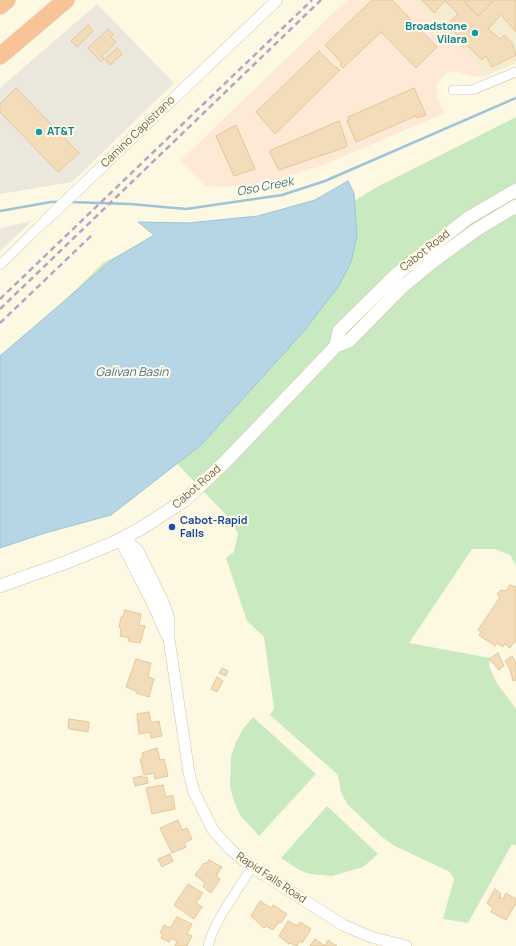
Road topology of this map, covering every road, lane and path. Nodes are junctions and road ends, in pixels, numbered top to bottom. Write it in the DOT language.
graph roads {
  1 [pos="7,0"];
  2 [pos="66,0"];
  3 [pos="277,0"];
  4 [pos="0,6"];
  5 [pos="0,56"];
  6 [pos="516,72"];
  7 [pos="453,90"];
  8 [pos="516,190"];
  9 [pos="516,206"];
  10 [pos="46,220"];
  11 [pos="0,265"];
  12 [pos="336,346"];
  13 [pos="124,537"];
  14 [pos="0,586"];
  15 [pos="252,867"];
  16 [pos="208,946"];
  17 [pos="406,946"];
  1 -- 4 [label="highway"];
  2 -- 5 [label="highway"];
  3 -- 10 [label="street, Camino Capistrano"];
  6 -- 7 [label="street"];
  8 -- 12 [label="main road, Cabot Road"];
  9 -- 12 [label="main road, Cabot Road"];
  10 -- 11 [label="street, Camino Capistrano"];
  12 -- 13 [label="main road, Cabot Road"];
  13 -- 14 [label="main road, Cabot Road"];
  13 -- 15 [label="street, Rapid Falls Road"];
  15 -- 16 [label="street"];
  15 -- 17 [label="street, Rapid Falls Road"];
}
